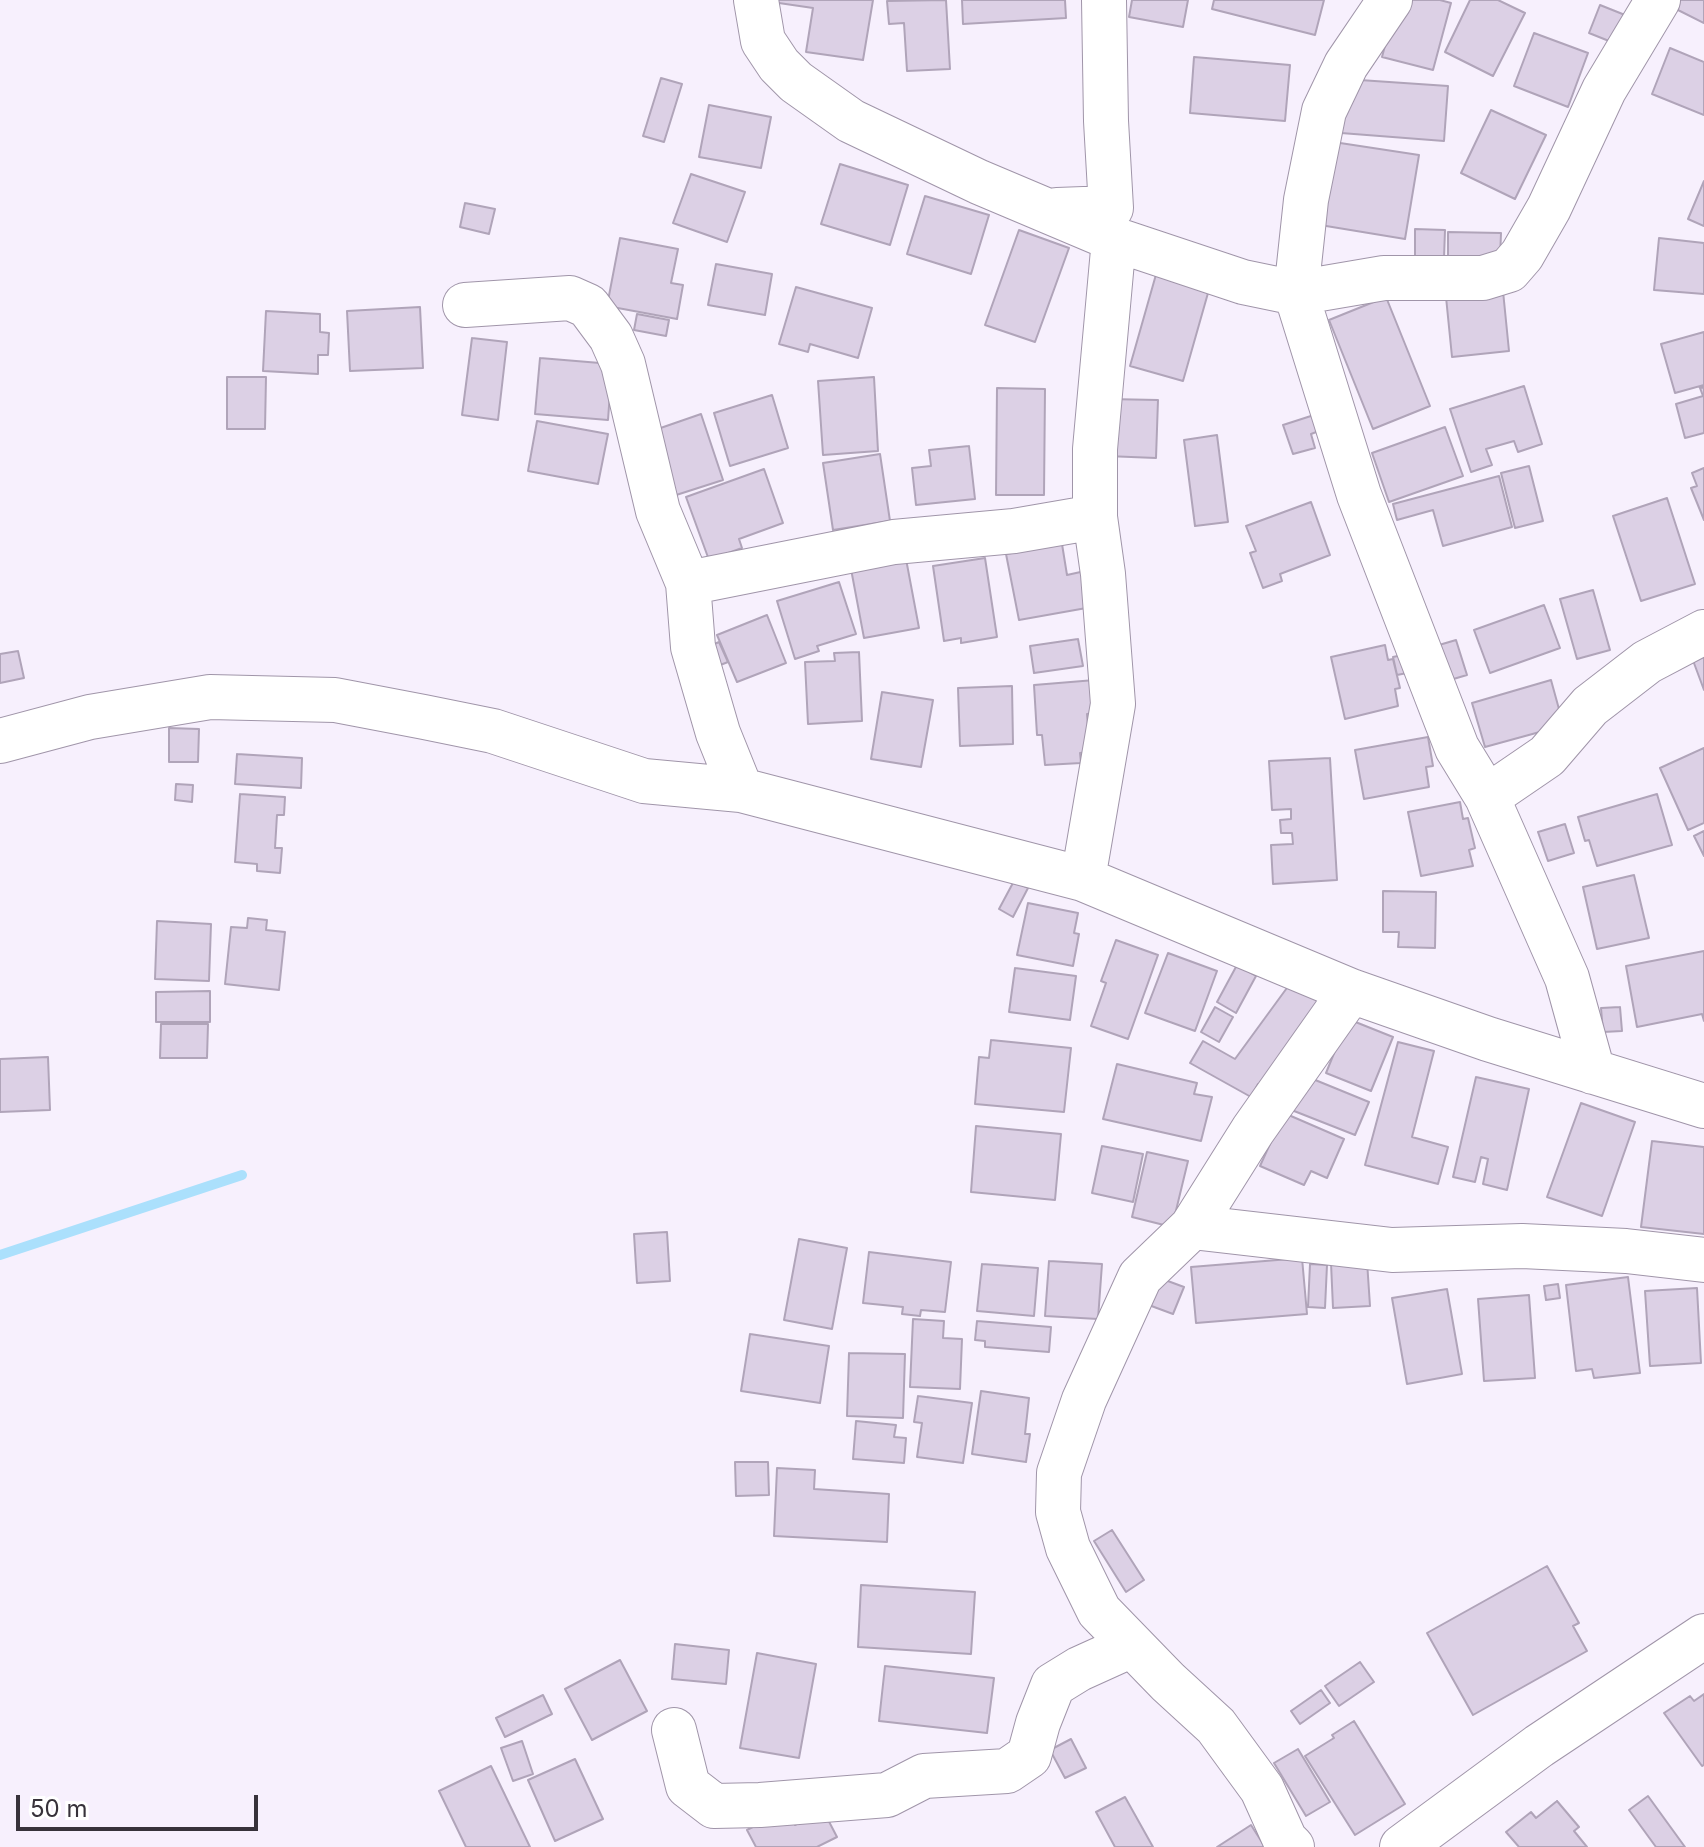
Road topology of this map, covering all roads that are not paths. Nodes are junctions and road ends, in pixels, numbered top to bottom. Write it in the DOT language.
graph roads {
  1 [pos="756,0"];
  2 [pos="1104,0"];
  3 [pos="1390,0"];
  4 [pos="1658,0"];
  5 [pos="1046,210"];
  6 [pos="1114,239"];
  7 [pos="1296,293"];
  8 [pos="465,305"];
  9 [pos="1095,517"];
  10 [pos="688,583"];
  11 [pos="1704,632"];
  12 [pos="0,741"];
  13 [pos="741,790"];
  14 [pos="1487,797"];
  15 [pos="1083,879"];
  16 [pos="1351,991"];
  17 [pos="1593,1072"];
  18 [pos="1704,1106"];
  19 [pos="1192,1227"];
  20 [pos="1704,1260"];
  21 [pos="1704,1636"];
  22 [pos="1132,1645"];
  23 [pos="674,1730"];
  24 [pos="1292,1847"];
  25 [pos="1402,1847"];
  1 -- 5 [label="street"];
  2 -- 5 [label="street"];
  3 -- 7 [label="street"];
  4 -- 7 [label="street"];
  5 -- 6 [label="street"];
  6 -- 7 [label="street"];
  6 -- 9 [label="street"];
  7 -- 14 [label="street"];
  8 -- 10 [label="street"];
  9 -- 10 [label="street"];
  9 -- 15 [label="street"];
  10 -- 13 [label="street"];
  11 -- 14 [label="street"];
  12 -- 13 [label="street"];
  13 -- 15 [label="street"];
  14 -- 17 [label="street"];
  15 -- 16 [label="street"];
  16 -- 17 [label="street"];
  16 -- 19 [label="street"];
  17 -- 18 [label="street"];
  19 -- 20 [label="street"];
  19 -- 22 [label="street"];
  21 -- 25 [label="street"];
  22 -- 23 [label="street"];
  22 -- 24 [label="street"];
}
